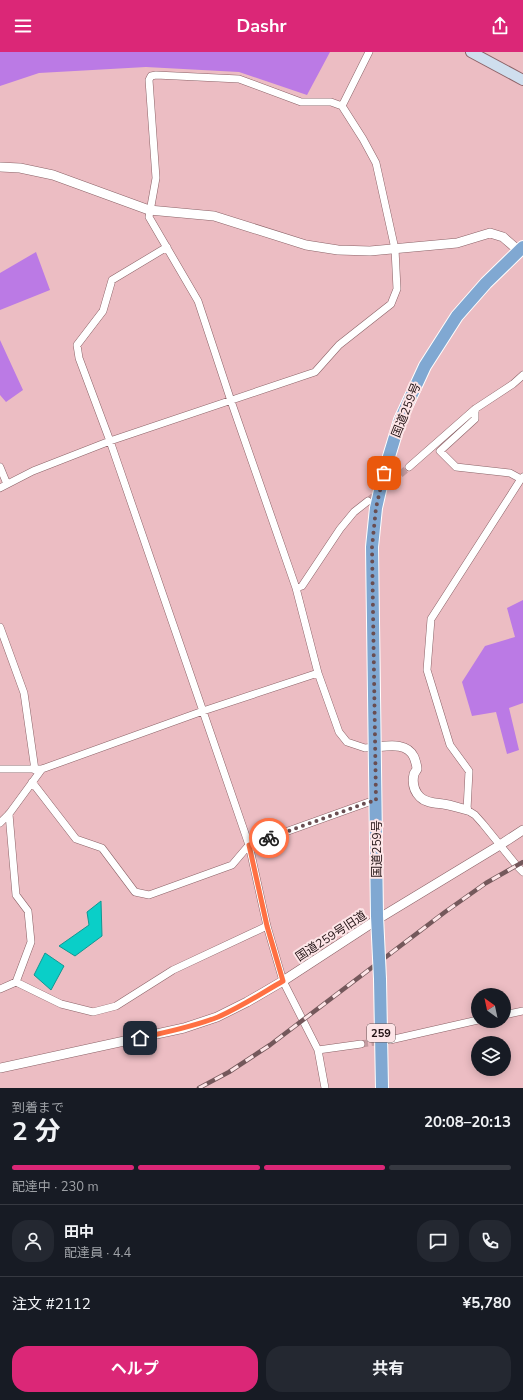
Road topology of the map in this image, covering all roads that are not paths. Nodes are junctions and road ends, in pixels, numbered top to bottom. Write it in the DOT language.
graph roads {
  1 [pos="369,52"];
  2 [pos="471,52"];
  3 [pos="523,80"];
  4 [pos="342,106"];
  5 [pos="0,167"];
  6 [pos="149,210"];
  7 [pos="167,247"];
  8 [pos="396,249"];
  9 [pos="521,249"];
  10 [pos="523,375"];
  11 [pos="231,401"];
  12 [pos="475,409"];
  13 [pos="110,441"];
  14 [pos="0,467"];
  15 [pos="409,467"];
  16 [pos="522,478"];
  17 [pos="7,484"];
  18 [pos="0,488"];
  19 [pos="368,501"];
  20 [pos="296,588"];
  21 [pos="0,627"];
  22 [pos="318,673"];
  23 [pos="203,711"];
  24 [pos="375,747"];
  25 [pos="0,769"];
  26 [pos="38,769"];
  27 [pos="32,782"];
  28 [pos="376,801"];
  29 [pos="467,810"];
  30 [pos="9,814"];
  31 [pos="0,823"];
  32 [pos="523,830"];
  33 [pos="249,845"];
  34 [pos="500,845"];
  35 [pos="522,871"];
  36 [pos="267,926"];
  37 [pos="283,981"];
  38 [pos="16,982"];
  39 [pos="0,989"];
  40 [pos="523,1010"];
  41 [pos="511,1013"];
  42 [pos="471,1022"];
  43 [pos="390,1040"];
  44 [pos="361,1044"];
  45 [pos="318,1050"];
  46 [pos="0,1068"];
  47 [pos="325,1088"];
  48 [pos="382,1088"];
  1 -- 4 [label="street"];
  2 -- 3 [label="main road"];
  4 -- 6 [label="street"];
  4 -- 8 [label="street"];
  5 -- 6 [label="street"];
  6 -- 7 [label="street"];
  6 -- 8 [label="street"];
  7 -- 11 [label="street"];
  7 -- 13 [label="street"];
  8 -- 9 [label="street"];
  8 -- 11 [label="street"];
  9 -- 24 [label="highway, 国道259号 / 259"];
  10 -- 12 [label="street"];
  11 -- 13 [label="street"];
  11 -- 20 [label="street"];
  12 -- 15 [label="street"];
  12 -- 16 [label="street"];
  13 -- 17 [label="street"];
  13 -- 23 [label="street"];
  14 -- 17 [label="street"];
  16 -- 29 [label="street"];
  17 -- 18 [label="street"];
  19 -- 20 [label="street"];
  20 -- 22 [label="street"];
  21 -- 26 [label="street"];
  22 -- 23 [label="street"];
  22 -- 24 [label="street"];
  23 -- 26 [label="street"];
  23 -- 33 [label="street"];
  24 -- 28 [label="highway, 国道259号 / 259"];
  24 -- 29 [label="street"];
  25 -- 26 [label="street"];
  26 -- 27 [label="street"];
  27 -- 30 [label="street"];
  27 -- 33 [label="street"];
  28 -- 33 [label="street"];
  28 -- 48 [label="highway, 国道259号 / 259, bridge"];
  29 -- 34 [label="street"];
  30 -- 31 [label="street"];
  30 -- 38 [label="street"];
  32 -- 34 [label="street, 国道259号旧道"];
  33 -- 36 [label="street"];
  34 -- 35 [label="street"];
  34 -- 37 [label="street, 国道259号旧道"];
  36 -- 37 [label="street"];
  36 -- 38 [label="street"];
  37 -- 45 [label="street"];
  37 -- 46 [label="street, 国道259号旧道"];
  38 -- 39 [label="street"];
  40 -- 41 [label="street"];
  42 -- 43 [label="street"];
  44 -- 45 [label="street"];
  45 -- 47 [label="street"];
}
